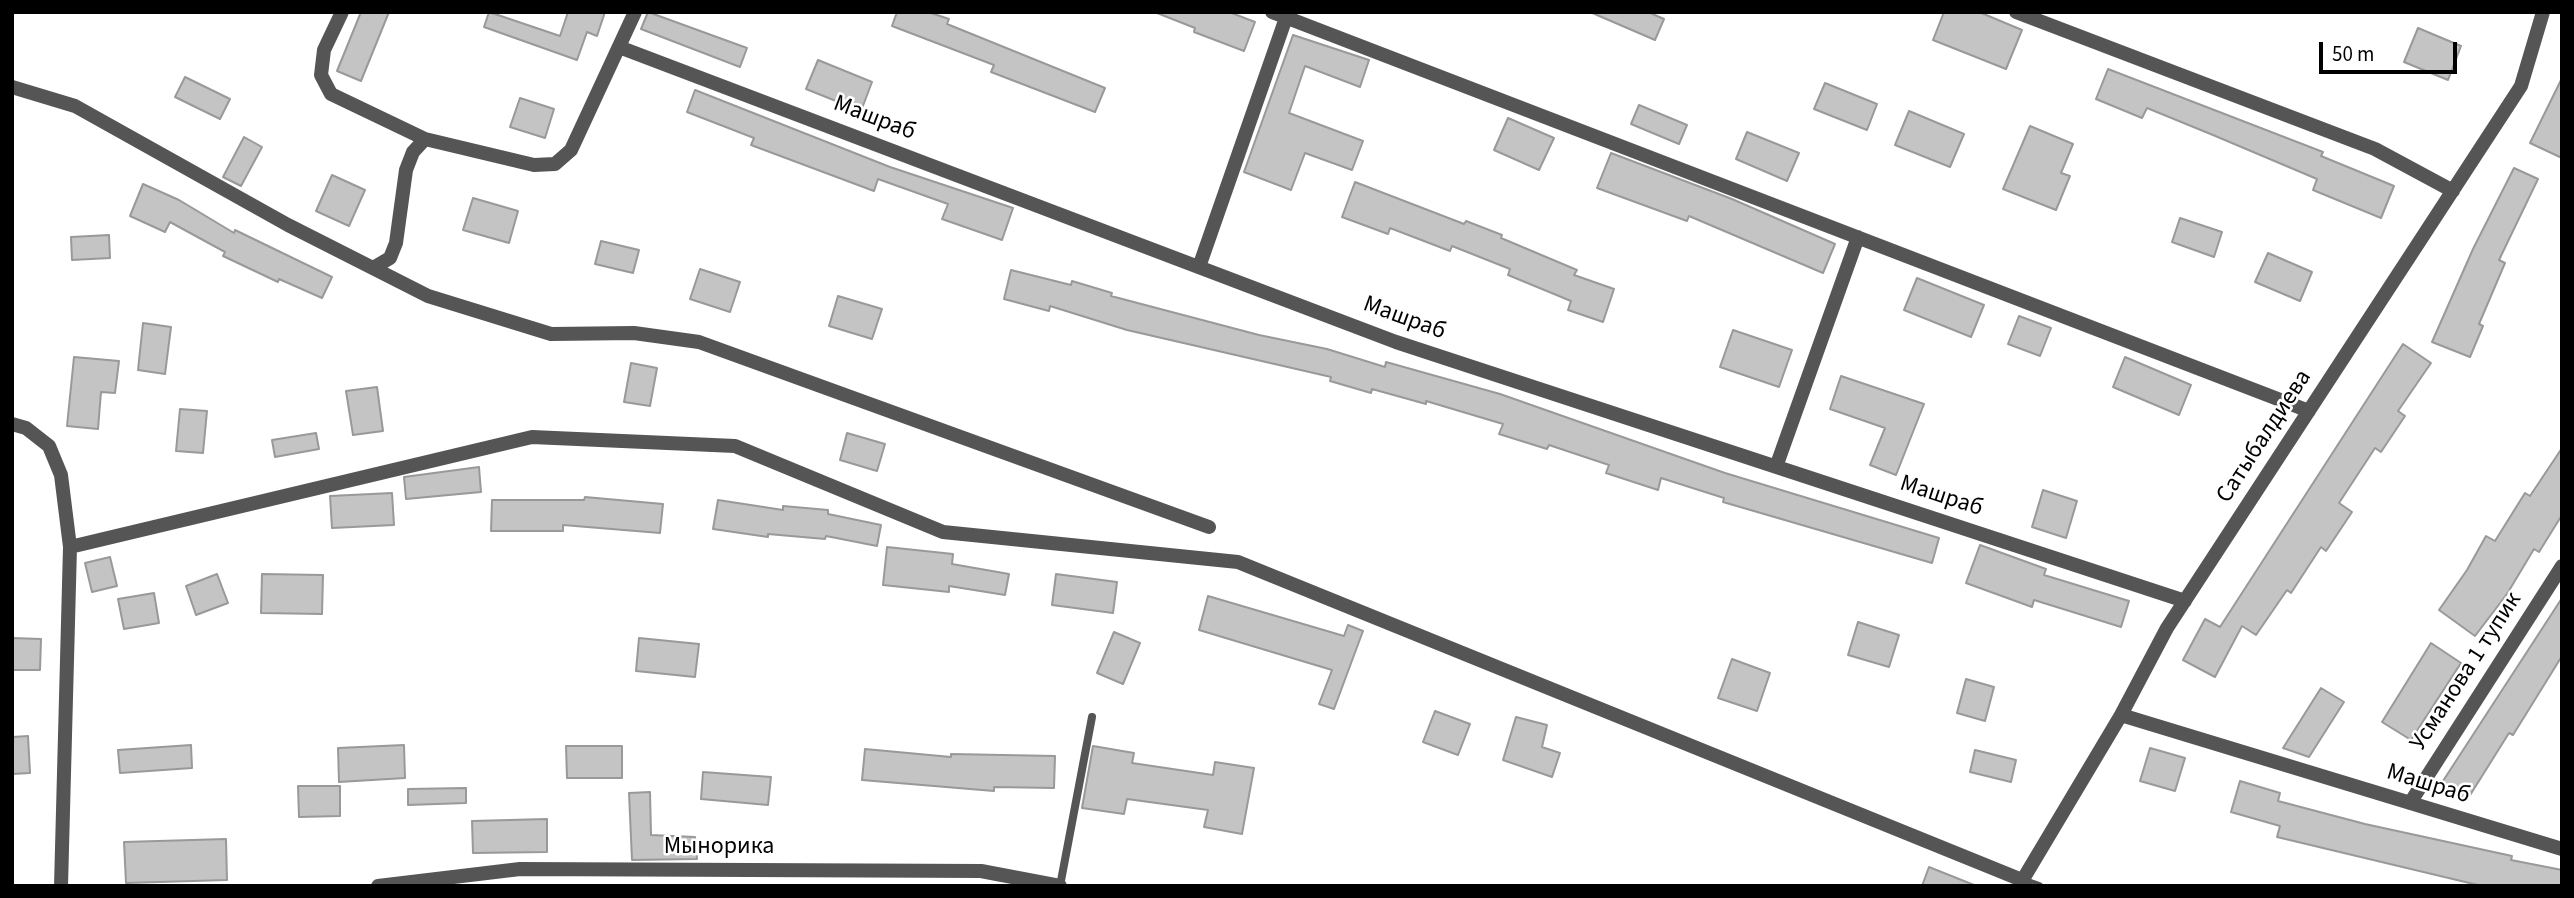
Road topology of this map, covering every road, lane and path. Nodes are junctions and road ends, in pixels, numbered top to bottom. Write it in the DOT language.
graph roads {
  1 [pos="342,12"];
  2 [pos="635,12"];
  3 [pos="2016,12"];
  4 [pos="2543,12"];
  5 [pos="1282,14"];
  6 [pos="619,47"];
  7 [pos="12,87"];
  8 [pos="425,139"];
  9 [pos="2453,191"];
  10 [pos="1858,237"];
  11 [pos="1199,267"];
  12 [pos="373,268"];
  13 [pos="2309,411"];
  14 [pos="12,424"];
  15 [pos="1776,467"];
  16 [pos="1209,527"];
  17 [pos="70,547"];
  18 [pos="2562,566"];
  19 [pos="2185,601"];
  20 [pos="2121,715"];
  21 [pos="1092,717"];
  22 [pos="2410,803"];
  23 [pos="2562,849"];
  24 [pos="2021,883"];
  25 [pos="61,886"];
  26 [pos="378,886"];
  27 [pos="1060,886"];
  28 [pos="2039,886"];
  1 -- 8 [label="street"];
  2 -- 6 [label="street"];
  3 -- 9 [label="street"];
  4 -- 9 [label="street, Сатыбалдиева"];
  5 -- 10 [label="street"];
  5 -- 11 [label="street"];
  6 -- 8 [label="street"];
  6 -- 11 [label="street, Машраб"];
  7 -- 12 [label="street"];
  8 -- 12 [label="street"];
  9 -- 13 [label="street, Сатыбалдиева"];
  10 -- 13 [label="street"];
  10 -- 15 [label="street"];
  11 -- 15 [label="street, Машраб"];
  12 -- 16 [label="street"];
  13 -- 19 [label="street, Сатыбалдиева"];
  14 -- 17 [label="street"];
  15 -- 19 [label="street, Машраб"];
  17 -- 24 [label="street"];
  17 -- 25 [label="street"];
  18 -- 22 [label="street, Усманова 1 тупик"];
  19 -- 20 [label="street, Сатыбалдиева"];
  20 -- 22 [label="street, Машраб"];
  20 -- 24 [label="street, Сатыбалдиева"];
  21 -- 27 [label="lane"];
  22 -- 23 [label="street, Машраб"];
  24 -- 28 [label="lane"];
  26 -- 27 [label="street, Мынорика"];
}
